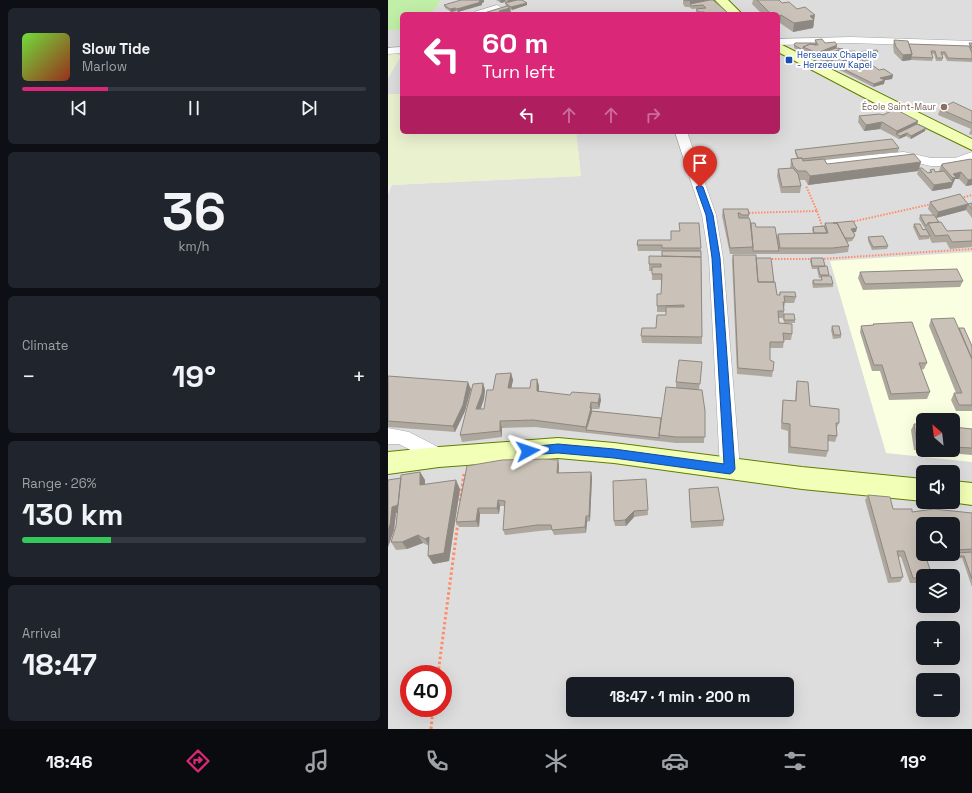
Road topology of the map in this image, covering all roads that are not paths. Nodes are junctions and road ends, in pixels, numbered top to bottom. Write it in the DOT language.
graph roads {
  1 [pos="721,0"];
  2 [pos="497,8"];
  3 [pos="483,12"];
  4 [pos="734,12"];
  5 [pos="780,42"];
  6 [pos="972,44"];
  7 [pos="780,47"];
  8 [pos="400,50"];
  9 [pos="388,51"];
  10 [pos="682,134"];
  11 [pos="972,145"];
  12 [pos="972,156"];
  13 [pos="805,164"];
  14 [pos="388,436"];
  15 [pos="439,457"];
  16 [pos="388,463"];
  17 [pos="730,469"];
  18 [pos="916,489"];
  19 [pos="960,493"];
  20 [pos="972,494"];
  1 -- 4 [label="street"];
  2 -- 3 [label="street"];
  5 -- 6 [label="street"];
  7 -- 11 [label="street"];
  8 -- 9 [label="street"];
  10 -- 17 [label="street"];
  12 -- 13 [label="street"];
  14 -- 15 [label="street"];
  15 -- 16 [label="street"];
  15 -- 17 [label="street"];
  17 -- 18 [label="street"];
  19 -- 20 [label="street"];
}
